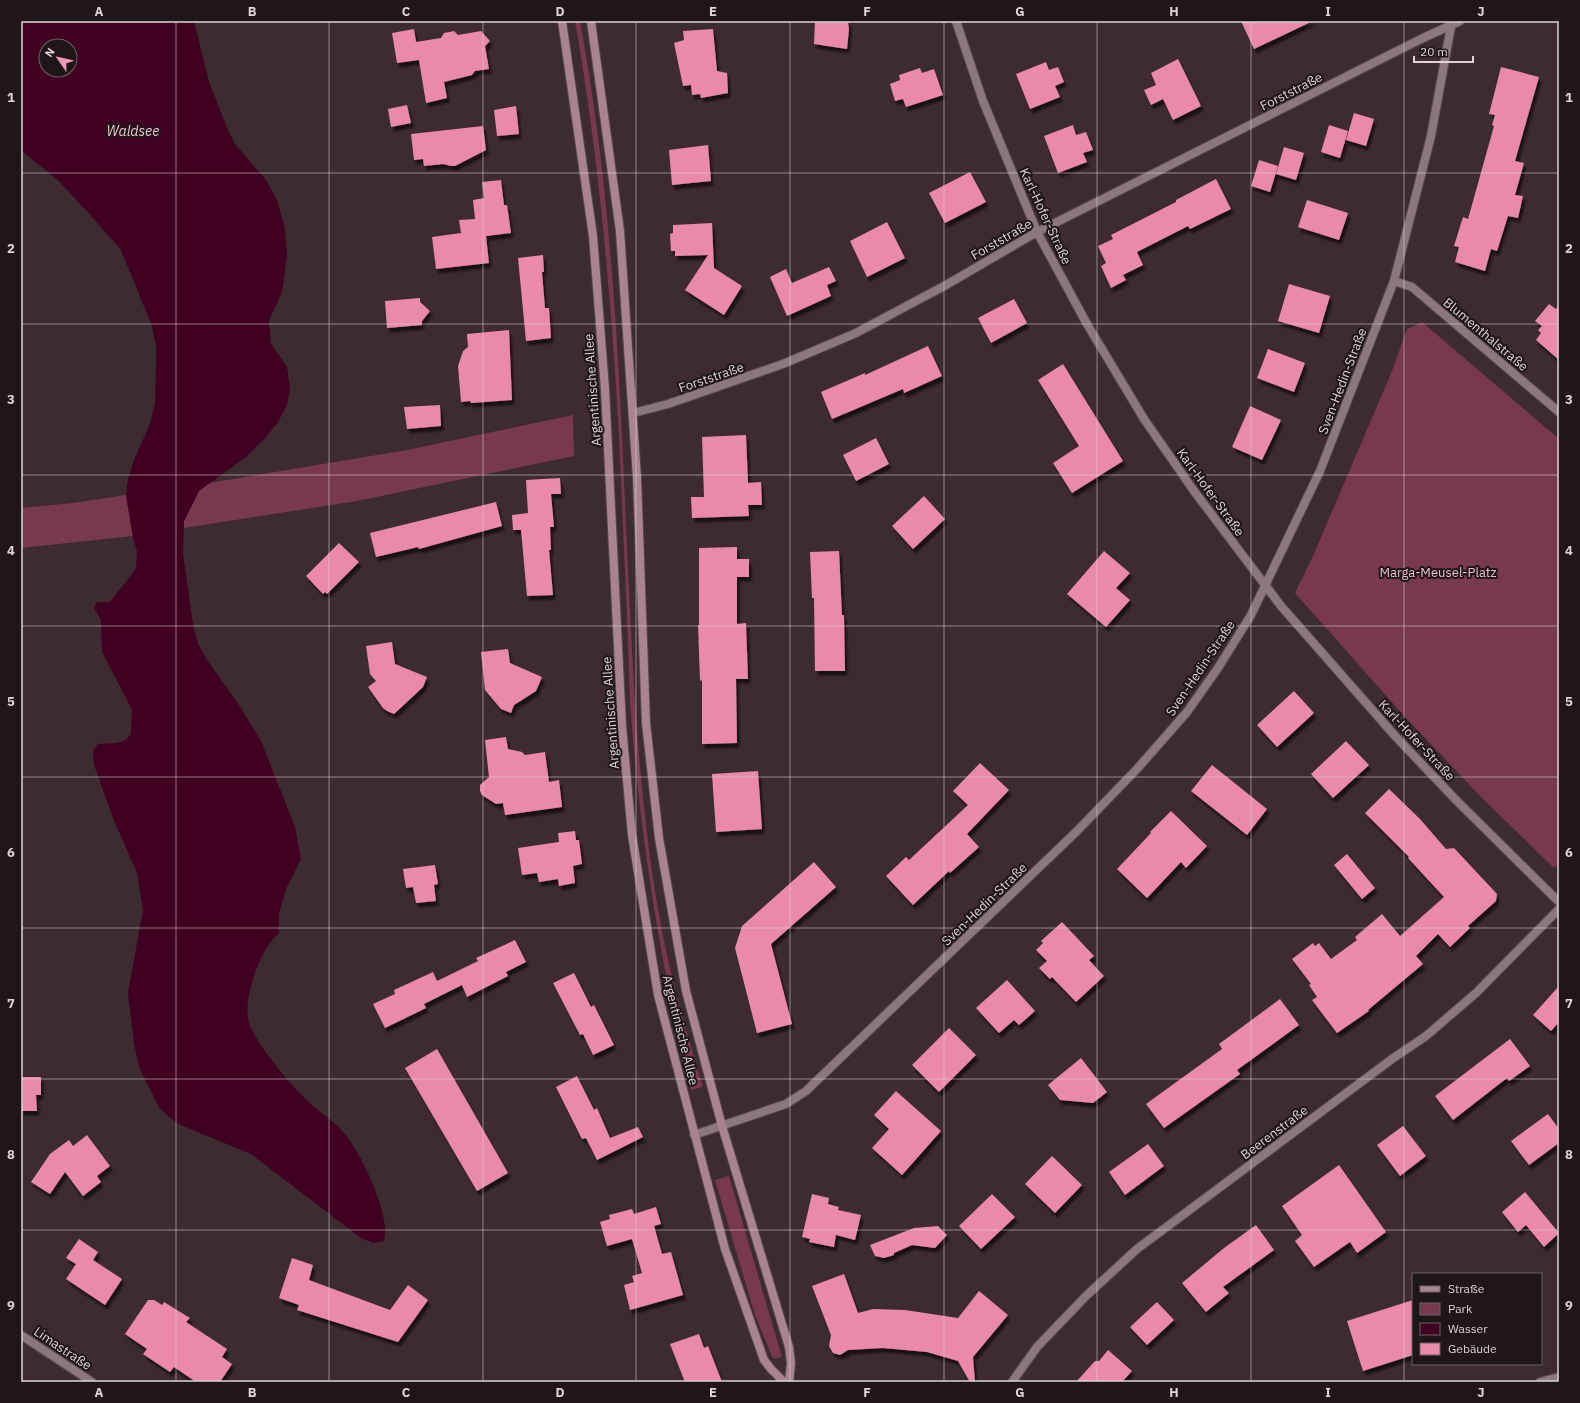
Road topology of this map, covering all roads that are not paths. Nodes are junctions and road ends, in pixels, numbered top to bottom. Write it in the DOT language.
graph roads {
  1 [pos="562,21"];
  2 [pos="591,21"];
  3 [pos="956,21"];
  4 [pos="1455,22"];
  5 [pos="1037,232"];
  6 [pos="1394,281"];
  7 [pos="1559,412"];
  8 [pos="633,414"];
  9 [pos="1265,585"];
  10 [pos="1559,902"];
  11 [pos="1559,909"];
  12 [pos="722,1126"];
  13 [pos="694,1135"];
  14 [pos="21,1335"];
  15 [pos="1559,1377"];
  16 [pos="92,1382"];
  17 [pos="784,1382"];
  18 [pos="789,1382"];
  19 [pos="1012,1382"];
  20 [pos="1540,1382"];
  1 -- 13 [label="main road, Argentinische Allee"];
  2 -- 8 [label="main road, Argentinische Allee"];
  3 -- 5 [label="street, Karl-Hofer-Straße"];
  4 -- 5 [label="street, Forststraße"];
  4 -- 6 [label="street, Sven-Hedin-Straße"];
  5 -- 8 [label="street, Forststraße"];
  5 -- 9 [label="street, Karl-Hofer-Straße"];
  6 -- 7 [label="street, Blumenthalstraße"];
  6 -- 9 [label="street, Sven-Hedin-Straße"];
  8 -- 12 [label="main road, Argentinische Allee"];
  9 -- 10 [label="street, Karl-Hofer-Straße"];
  9 -- 12 [label="street, Sven-Hedin-Straße"];
  11 -- 19 [label="street, Beerenstraße"];
  12 -- 13 [label="street, Sven-Hedin-Straße"];
  12 -- 18 [label="main road, Argentinische Allee"];
  13 -- 17 [label="main road, Argentinische Allee"];
  14 -- 16 [label="street, Limastraße"];
  15 -- 20 [label="street"];
}
